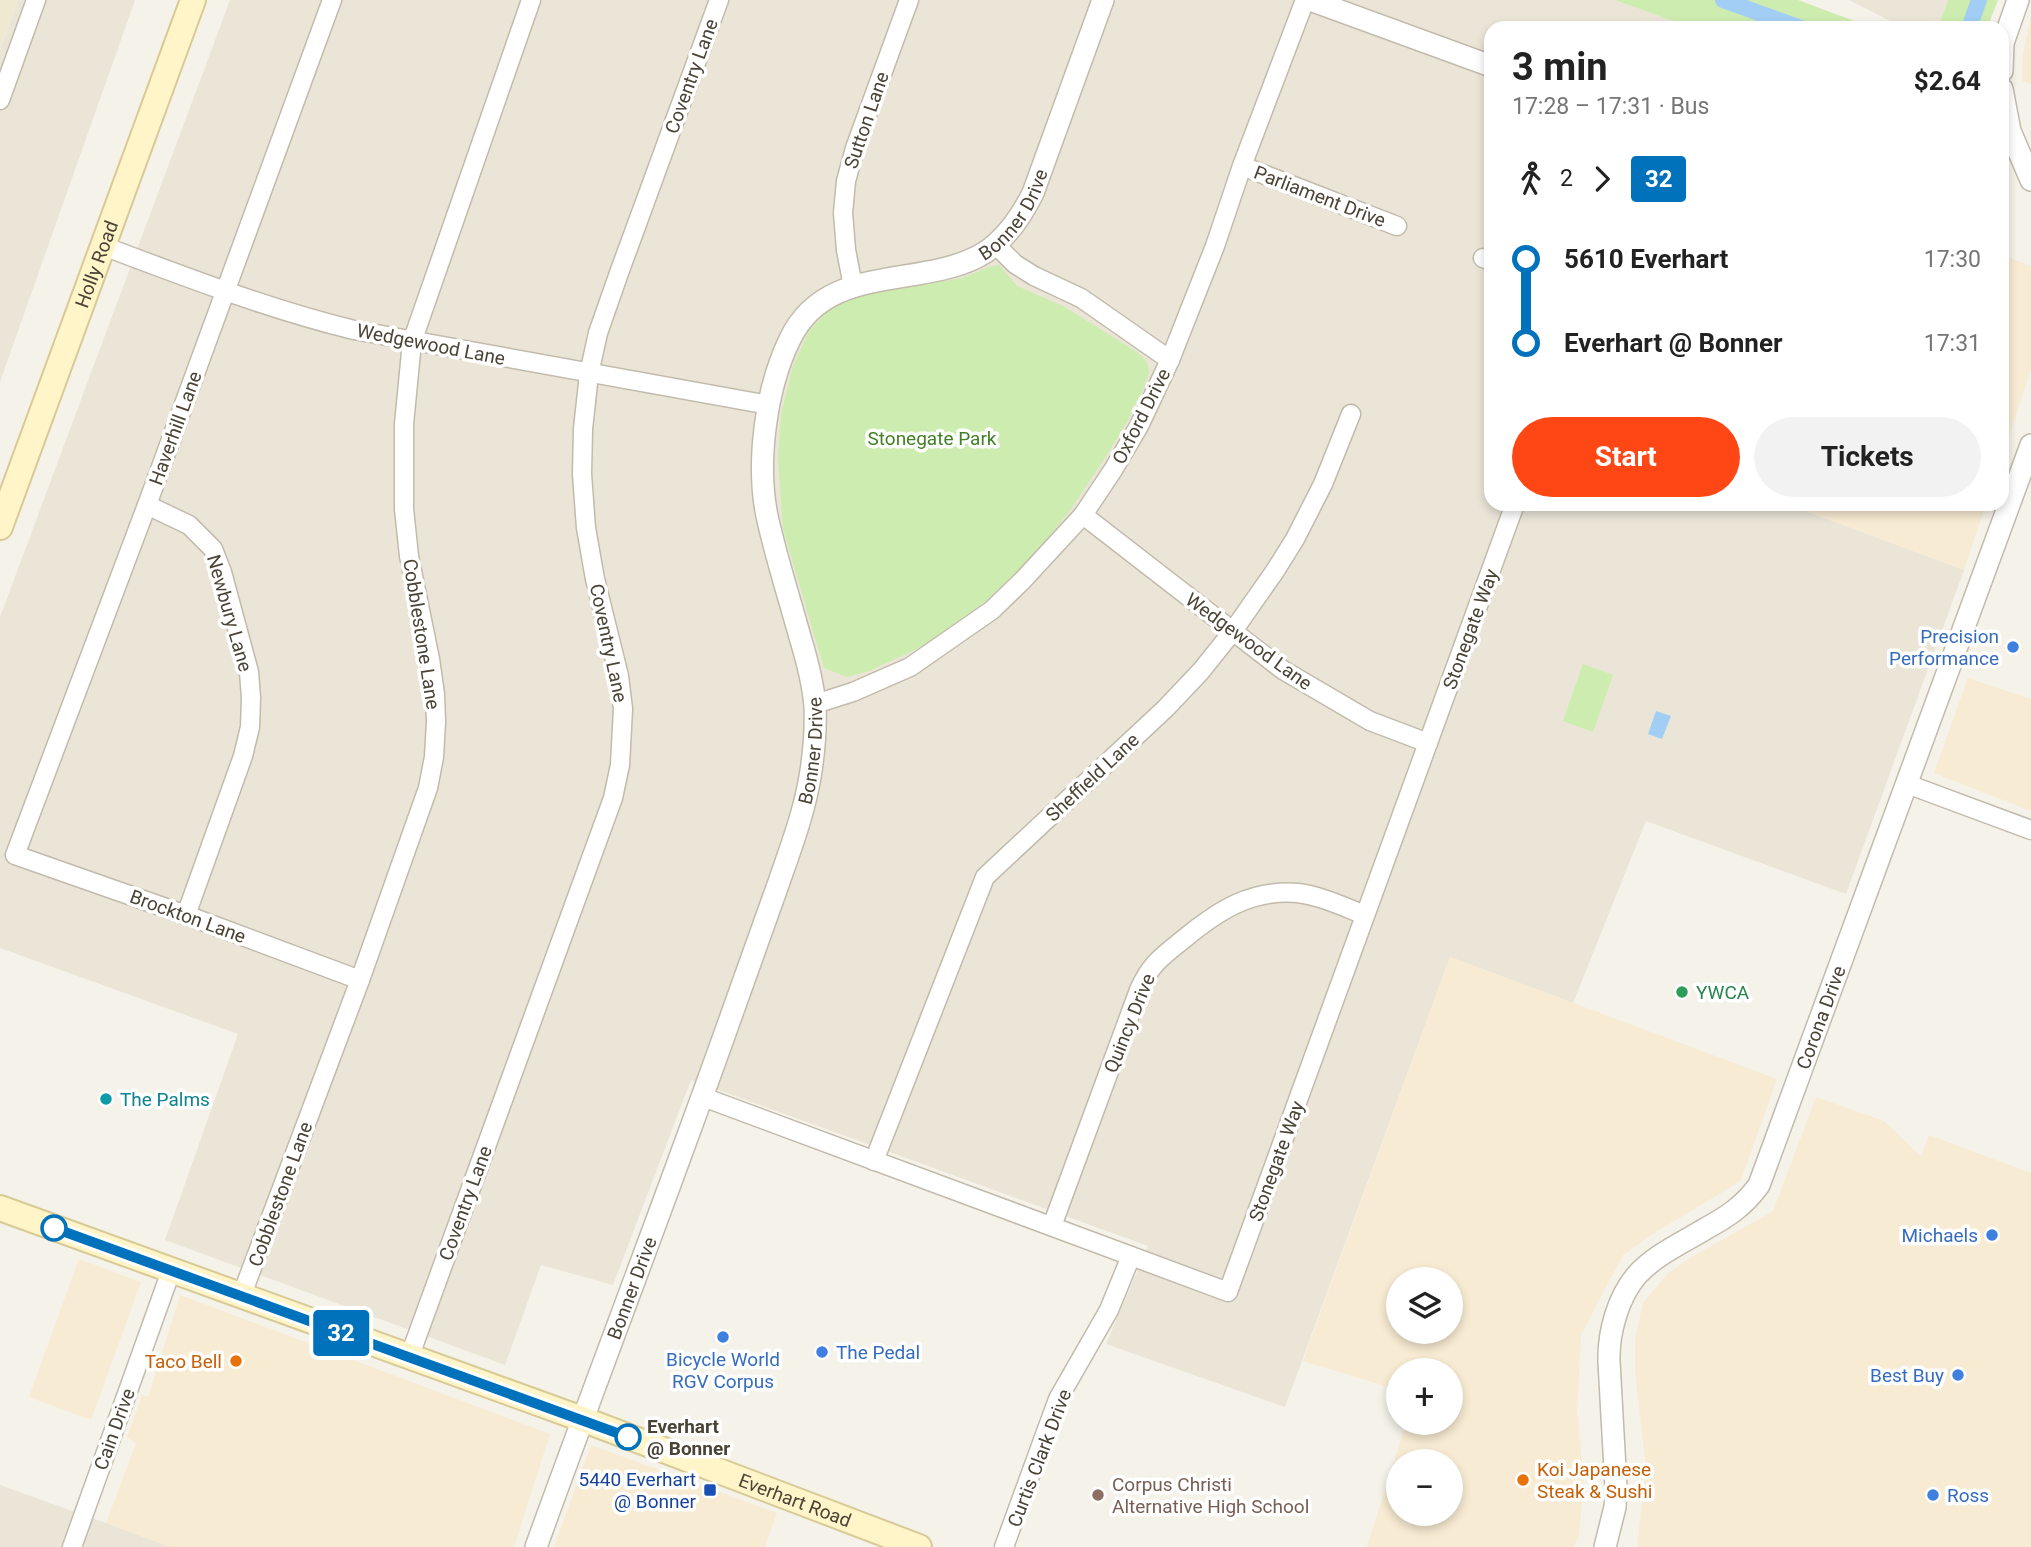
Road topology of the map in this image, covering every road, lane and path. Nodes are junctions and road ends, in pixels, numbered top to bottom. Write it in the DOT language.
graph roads {
  1 [pos="36,0"];
  2 [pos="193,0"];
  3 [pos="332,0"];
  4 [pos="531,0"];
  5 [pos="719,0"];
  6 [pos="909,0"];
  7 [pos="1103,0"];
  8 [pos="1308,0"];
  9 [pos="2018,0"];
  10 [pos="2009,26"];
  11 [pos="1484,63"];
  12 [pos="0,100"];
  13 [pos="2009,114"];
  14 [pos="2014,131"];
  15 [pos="1242,166"];
  16 [pos="2031,180"];
  17 [pos="1397,226"];
  18 [pos="995,244"];
  19 [pos="103,246"];
  20 [pos="853,286"];
  21 [pos="224,292"];
  22 [pos="412,342"];
  23 [pos="1170,359"];
  24 [pos="589,374"];
  25 [pos="769,405"];
  26 [pos="1351,414"];
  27 [pos="2031,445"];
  28 [pos="147,505"];
  29 [pos="2009,505"];
  30 [pos="1512,511"];
  31 [pos="2007,511"];
  32 [pos="1083,515"];
  33 [pos="0,527"];
  34 [pos="1233,631"];
  35 [pos="815,704"];
  36 [pos="1428,743"];
  37 [pos="1906,784"];
  38 [pos="2031,830"];
  39 [pos="15,855"];
  40 [pos="186,915"];
  41 [pos="1365,915"];
  42 [pos="360,980"];
  43 [pos="703,1097"];
  44 [pos="874,1161"];
  45 [pos="0,1208"];
  46 [pos="1052,1226"];
  47 [pos="1131,1256"];
  48 [pos="171,1271"];
  49 [pos="241,1297"];
  50 [pos="409,1357"];
  51 [pos="582,1419"];
  52 [pos="72,1547"];
  53 [pos="536,1547"];
  54 [pos="919,1547"];
  55 [pos="1004,1547"];
  56 [pos="1605,1547"];
  1 -- 12 [label="street"];
  2 -- 19 [label="main road, Holly Road"];
  3 -- 21 [label="street, Haverhill Lane"];
  4 -- 22 [label="street, Cobblestone Lane"];
  5 -- 24 [label="street, Coventry Lane"];
  6 -- 20 [label="street, Sutton Lane"];
  7 -- 18 [label="street, Bonner Drive"];
  8 -- 11 [label="street"];
  8 -- 15 [label="street, Oxford Drive"];
  9 -- 10 [label="street"];
  13 -- 14 [label="street"];
  14 -- 16 [label="street"];
  15 -- 17 [label="street, Parliament Drive"];
  15 -- 23 [label="street, Oxford Drive"];
  18 -- 20 [label="street, Bonner Drive"];
  18 -- 23 [label="street"];
  19 -- 21 [label="street, Wedgewood Lane"];
  19 -- 33 [label="main road, Holly Road"];
  20 -- 25 [label="street, Bonner Drive"];
  21 -- 22 [label="street, Wedgewood Lane"];
  21 -- 28 [label="street, Haverhill Lane"];
  22 -- 24 [label="street, Wedgewood Lane"];
  22 -- 42 [label="street, Cobblestone Lane"];
  23 -- 32 [label="street, Oxford Drive"];
  24 -- 25 [label="street, Wedgewood Lane"];
  24 -- 50 [label="street, Coventry Lane"];
  25 -- 35 [label="street, Bonner Drive"];
  26 -- 34 [label="street, Sheffield Lane"];
  27 -- 29 [label="street, Corona Drive"];
  28 -- 39 [label="street, Haverhill Lane"];
  28 -- 40 [label="street, Newbury Lane"];
  30 -- 36 [label="street, Stonegate Way"];
  31 -- 37 [label="street, Corona Drive"];
  32 -- 34 [label="street, Wedgewood Lane"];
  32 -- 35 [label="street, Oxford Drive"];
  34 -- 36 [label="street, Wedgewood Lane"];
  34 -- 44 [label="street, Sheffield Lane"];
  35 -- 43 [label="street, Bonner Drive"];
  36 -- 41 [label="street, Stonegate Way"];
  37 -- 38 [label="street"];
  37 -- 56 [label="street, Corona Drive"];
  39 -- 40 [label="street, Brockton Lane"];
  40 -- 42 [label="street, Brockton Lane"];
  41 -- 46 [label="street, Quincy Drive"];
  41 -- 47 [label="street, Stonegate Way"];
  42 -- 49 [label="street, Cobblestone Lane"];
  43 -- 44 [label="street, Stonegate Way"];
  43 -- 51 [label="street, Bonner Drive"];
  44 -- 46 [label="street, Stonegate Way"];
  45 -- 48 [label="main road, Everhart Road"];
  46 -- 47 [label="street, Stonegate Way"];
  47 -- 55 [label="street, Curtis Clark Drive"];
  48 -- 49 [label="main road, Everhart Road"];
  48 -- 52 [label="street, Cain Drive"];
  49 -- 50 [label="main road, Everhart Road"];
  50 -- 51 [label="main road, Everhart Road"];
  51 -- 53 [label="street, Bonner Drive"];
  51 -- 54 [label="main road, Everhart Road"];
}
